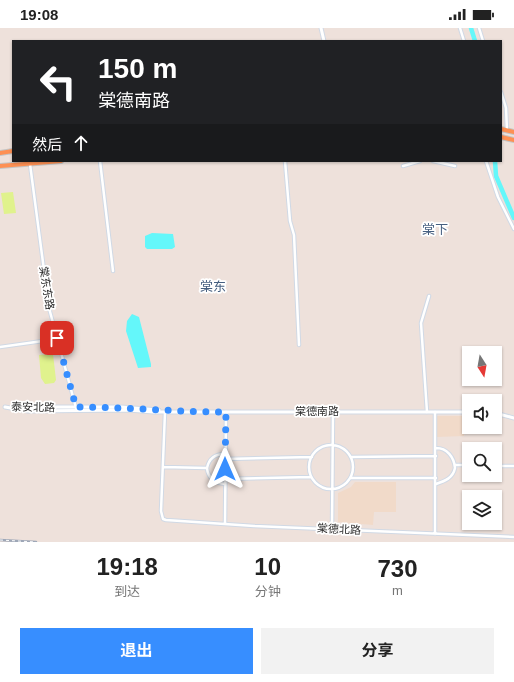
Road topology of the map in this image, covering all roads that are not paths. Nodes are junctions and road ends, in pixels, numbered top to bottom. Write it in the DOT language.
graph roads {
  1 [pos="321,28"];
  2 [pos="460,28"];
  3 [pos="479,28"];
  4 [pos="324,40"];
  5 [pos="464,40"];
  6 [pos="483,40"];
  7 [pos="502,95"];
  8 [pos="504,130"];
  9 [pos="514,132"];
  10 [pos="502,137"];
  11 [pos="514,140"];
  12 [pos="12,151"];
  13 [pos="0,152"];
  14 [pos="51,162"];
  15 [pos="100,162"];
  16 [pos="285,162"];
  17 [pos="417,162"];
  18 [pos="437,162"];
  19 [pos="486,162"];
  20 [pos="30,164"];
  21 [pos="0,166"];
  22 [pos="403,166"];
  23 [pos="455,166"];
  24 [pos="514,229"];
  25 [pos="113,271"];
  26 [pos="429,296"];
  27 [pos="57,338"];
  28 [pos="299,345"];
  29 [pos="0,347"];
  30 [pos="0,407"];
  31 [pos="76,409"];
  32 [pos="164,411"];
  33 [pos="333,411"];
  34 [pos="226,412"];
  35 [pos="427,412"];
  36 [pos="435,412"];
  37 [pos="462,412"];
  38 [pos="502,415"];
  39 [pos="514,418"];
  40 [pos="333,446"];
  41 [pos="436,448"];
  42 [pos="225,454"];
  43 [pos="436,456"];
  44 [pos="312,457"];
  45 [pos="351,457"];
  46 [pos="225,459"];
  47 [pos="455,465"];
  48 [pos="462,465"];
  49 [pos="502,466"];
  50 [pos="514,466"];
  51 [pos="163,467"];
  52 [pos="207,468"];
  53 [pos="311,477"];
  54 [pos="351,478"];
  55 [pos="436,478"];
  56 [pos="225,479"];
  57 [pos="225,484"];
  58 [pos="436,484"];
  59 [pos="332,489"];
  60 [pos="225,524"];
  61 [pos="332,529"];
  62 [pos="435,534"];
  63 [pos="514,537"];
  1 -- 4 [label="street"];
  2 -- 5 [label="street"];
  3 -- 6 [label="street"];
  7 -- 8 [label="street"];
  8 -- 9 [label="highway"];
  10 -- 11 [label="highway"];
  12 -- 13 [label="highway"];
  14 -- 20 [label="highway"];
  15 -- 25 [label="street"];
  16 -- 28 [label="street"];
  17 -- 22 [label="street"];
  18 -- 23 [label="street"];
  19 -- 24 [label="street"];
  20 -- 21 [label="highway"];
  20 -- 27 [label="street, 棠东东路"];
  26 -- 35 [label="street"];
  27 -- 29 [label="street"];
  27 -- 31 [label="street, 棠东东路"];
  30 -- 31 [label="street, 泰安北路"];
  31 -- 32 [label="street, 泰安北路"];
  32 -- 34 [label="street, 棠德南路"];
  32 -- 51 [label="street"];
  33 -- 34 [label="street, 棠德南路"];
  33 -- 35 [label="street, 棠德南路"];
  33 -- 40 [label="street"];
  34 -- 42 [label="street"];
  35 -- 36 [label="street, 棠德南路"];
  36 -- 37 [label="street, 棠德南路"];
  36 -- 41 [label="street"];
  38 -- 39 [label="street"];
  40 -- 44 [label="street"];
  40 -- 45 [label="street"];
  40 -- 59 [label="street"];
  41 -- 43 [label="street"];
  41 -- 47 [label="street"];
  42 -- 46 [label="street"];
  42 -- 52 [label="street"];
  43 -- 45 [label="street"];
  43 -- 55 [label="street"];
  44 -- 46 [label="street"];
  44 -- 53 [label="street"];
  45 -- 54 [label="street"];
  46 -- 56 [label="street"];
  47 -- 48 [label="street"];
  47 -- 58 [label="street"];
  49 -- 50 [label="street"];
  51 -- 52 [label="street"];
  51 -- 60 [label="street, 棠德北路"];
  52 -- 57 [label="street"];
  53 -- 56 [label="street"];
  53 -- 59 [label="street"];
  54 -- 55 [label="street"];
  54 -- 59 [label="street"];
  55 -- 58 [label="street"];
  56 -- 57 [label="street"];
  57 -- 60 [label="street"];
  58 -- 62 [label="street"];
  59 -- 61 [label="street"];
  60 -- 61 [label="street, 棠德北路"];
  61 -- 62 [label="street, 棠德北路"];
  62 -- 63 [label="street, 棠德北路"];
}
